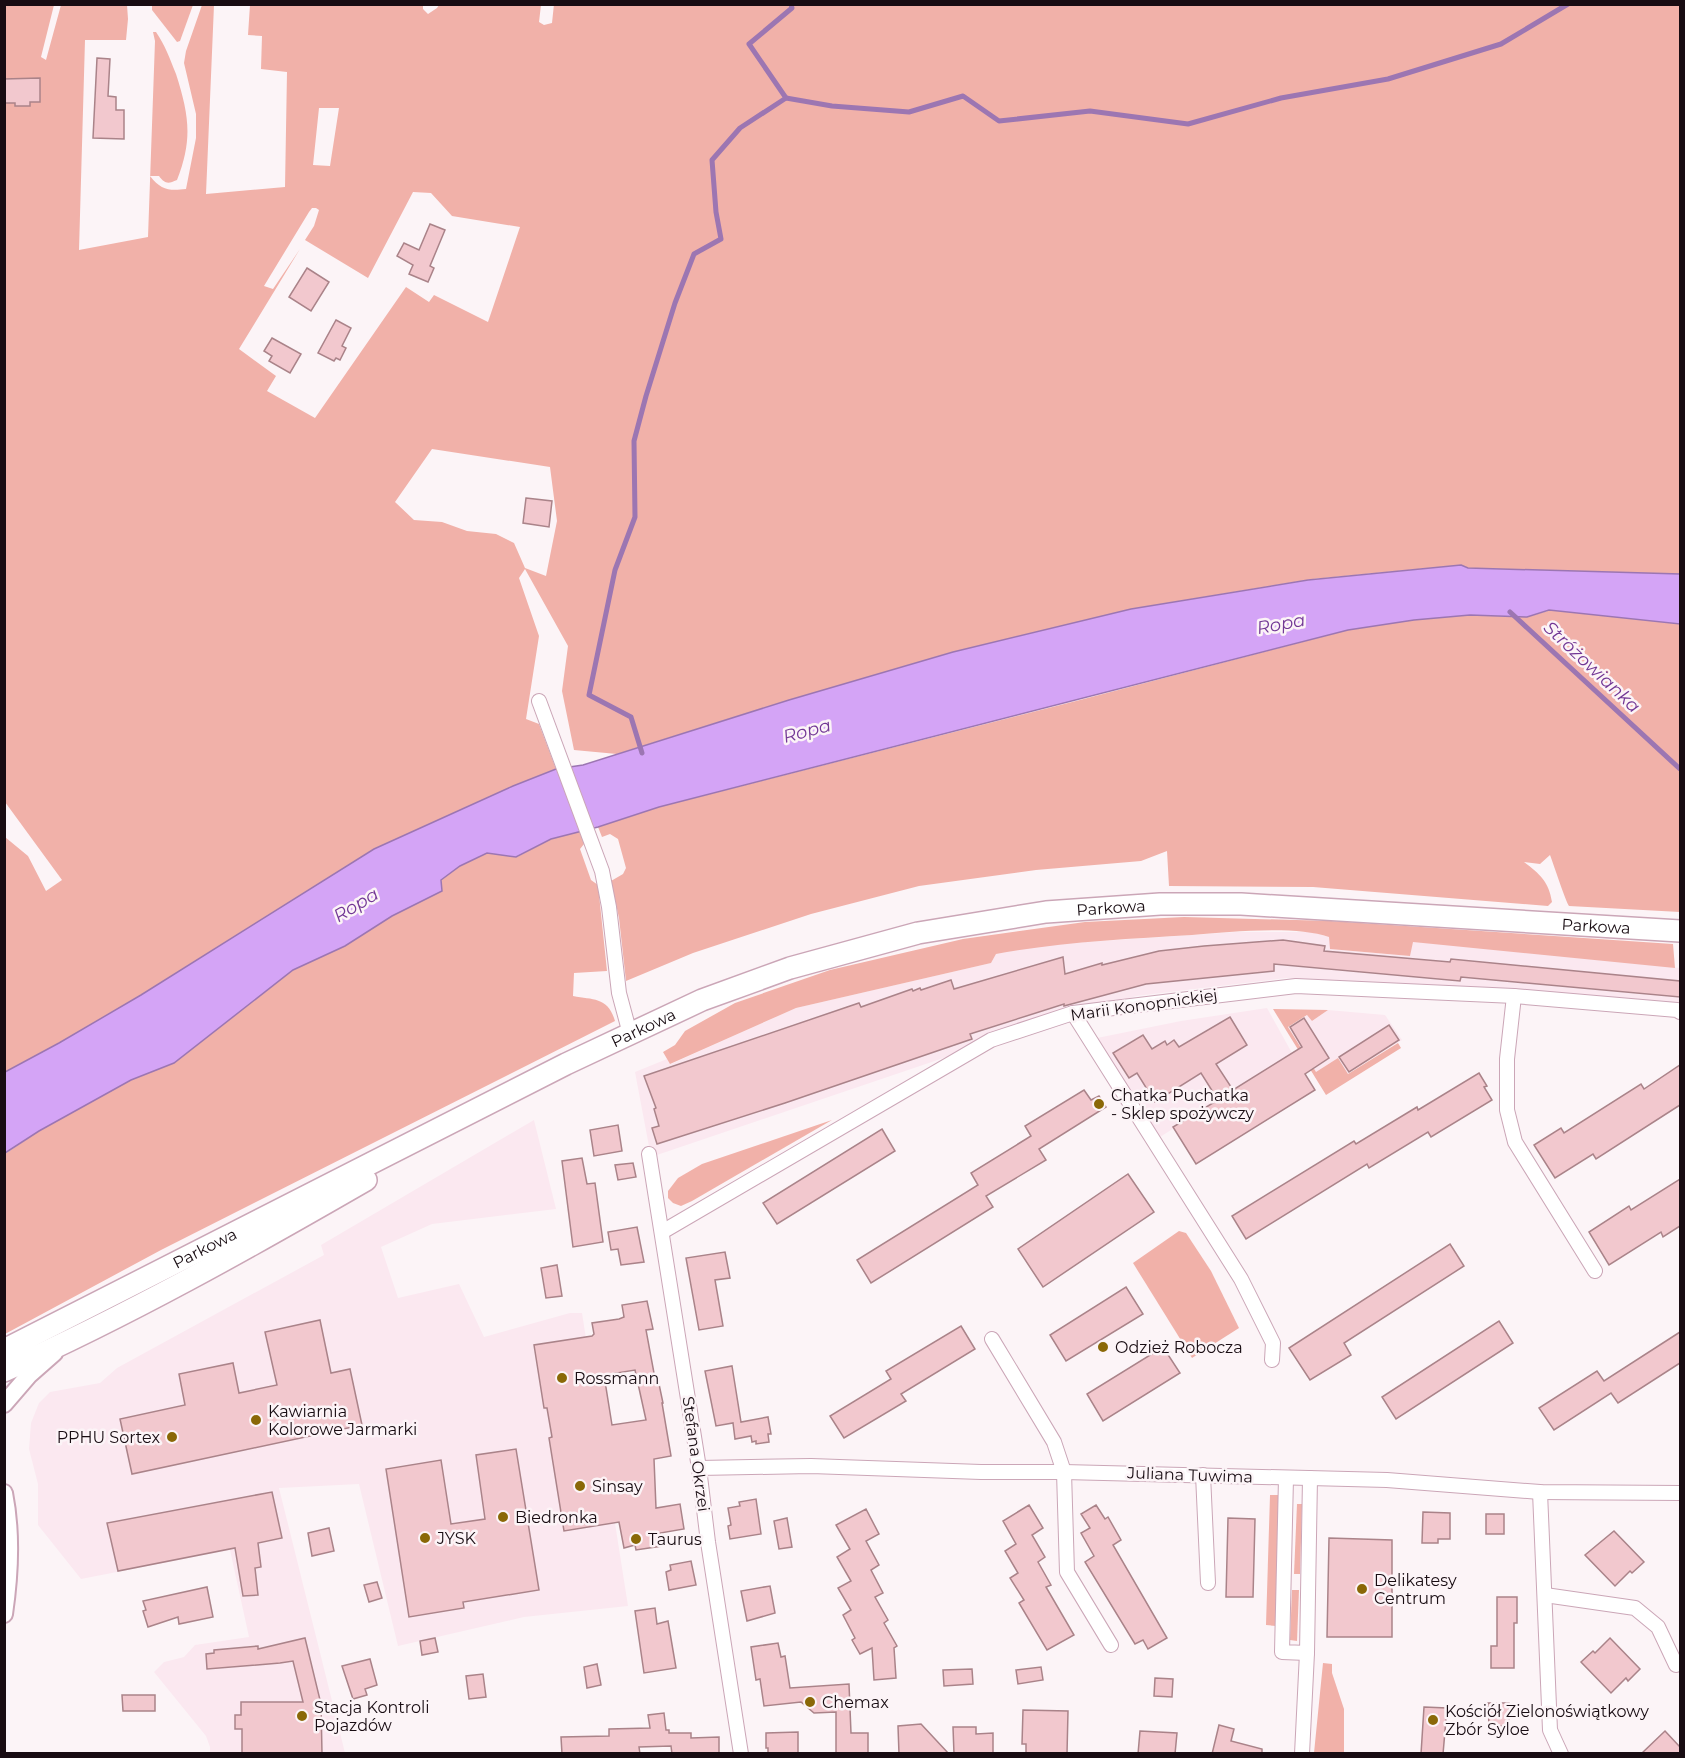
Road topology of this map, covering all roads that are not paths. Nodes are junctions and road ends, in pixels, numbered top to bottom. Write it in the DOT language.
graph roads {
  1 [pos="539,701"];
  2 [pos="1680,931"];
  3 [pos="1514,996"];
  4 [pos="1680,1012"];
  5 [pos="1073,1013"];
  6 [pos="630,1034"];
  7 [pos="566,1064"];
  8 [pos="649,1154"];
  9 [pos="662,1232"];
  10 [pos="1595,1271"];
  11 [pos="992,1339"];
  12 [pos="62,1345"];
  13 [pos="4,1350"];
  14 [pos="1272,1360"];
  15 [pos="4,1371"];
  16 [pos="4,1404"];
  17 [pos="699,1468"];
  18 [pos="1064,1472"];
  19 [pos="1203,1475"];
  20 [pos="1286,1478"];
  21 [pos="1310,1478"];
  22 [pos="4,1492"];
  23 [pos="1540,1492"];
  24 [pos="1680,1493"];
  25 [pos="1208,1583"];
  26 [pos="1545,1595"];
  27 [pos="4,1614"];
  28 [pos="1111,1645"];
  29 [pos="1307,1653"];
  30 [pos="1676,1665"];
  31 [pos="741,1754"];
  32 [pos="1302,1754"];
  33 [pos="1561,1754"];
  1 -- 6 [label="street"];
  2 -- 6 [label="main road, Parkowa"];
  3 -- 4 [label="street, Marii Konopnickiej"];
  3 -- 5 [label="street, Marii Konopnickiej"];
  3 -- 10 [label="street"];
  5 -- 9 [label="street, Marii Konopnickiej"];
  5 -- 14 [label="street"];
  6 -- 7 [label="main road, Parkowa"];
  7 -- 12 [label="main road, Parkowa"];
  7 -- 13 [label="main road, Parkowa"];
  8 -- 9 [label="street, Stefana Okrzei"];
  9 -- 17 [label="street, Stefana Okrzei"];
  11 -- 18 [label="street"];
  12 -- 15 [label="main road, Parkowa"];
  12 -- 16 [label="street"];
  17 -- 18 [label="street, Juliana Tuwima"];
  17 -- 31 [label="street, Stefana Okrzei"];
  18 -- 19 [label="street, Juliana Tuwima"];
  18 -- 28 [label="street"];
  19 -- 20 [label="street, Juliana Tuwima"];
  19 -- 25 [label="street"];
  20 -- 21 [label="street, Juliana Tuwima"];
  20 -- 29 [label="street"];
  21 -- 23 [label="street, Juliana Tuwima"];
  21 -- 29 [label="street"];
  22 -- 27 [label="street"];
  23 -- 24 [label="street, Juliana Tuwima"];
  23 -- 26 [label="street"];
  26 -- 30 [label="street"];
  26 -- 33 [label="street"];
  29 -- 32 [label="street"];
}
